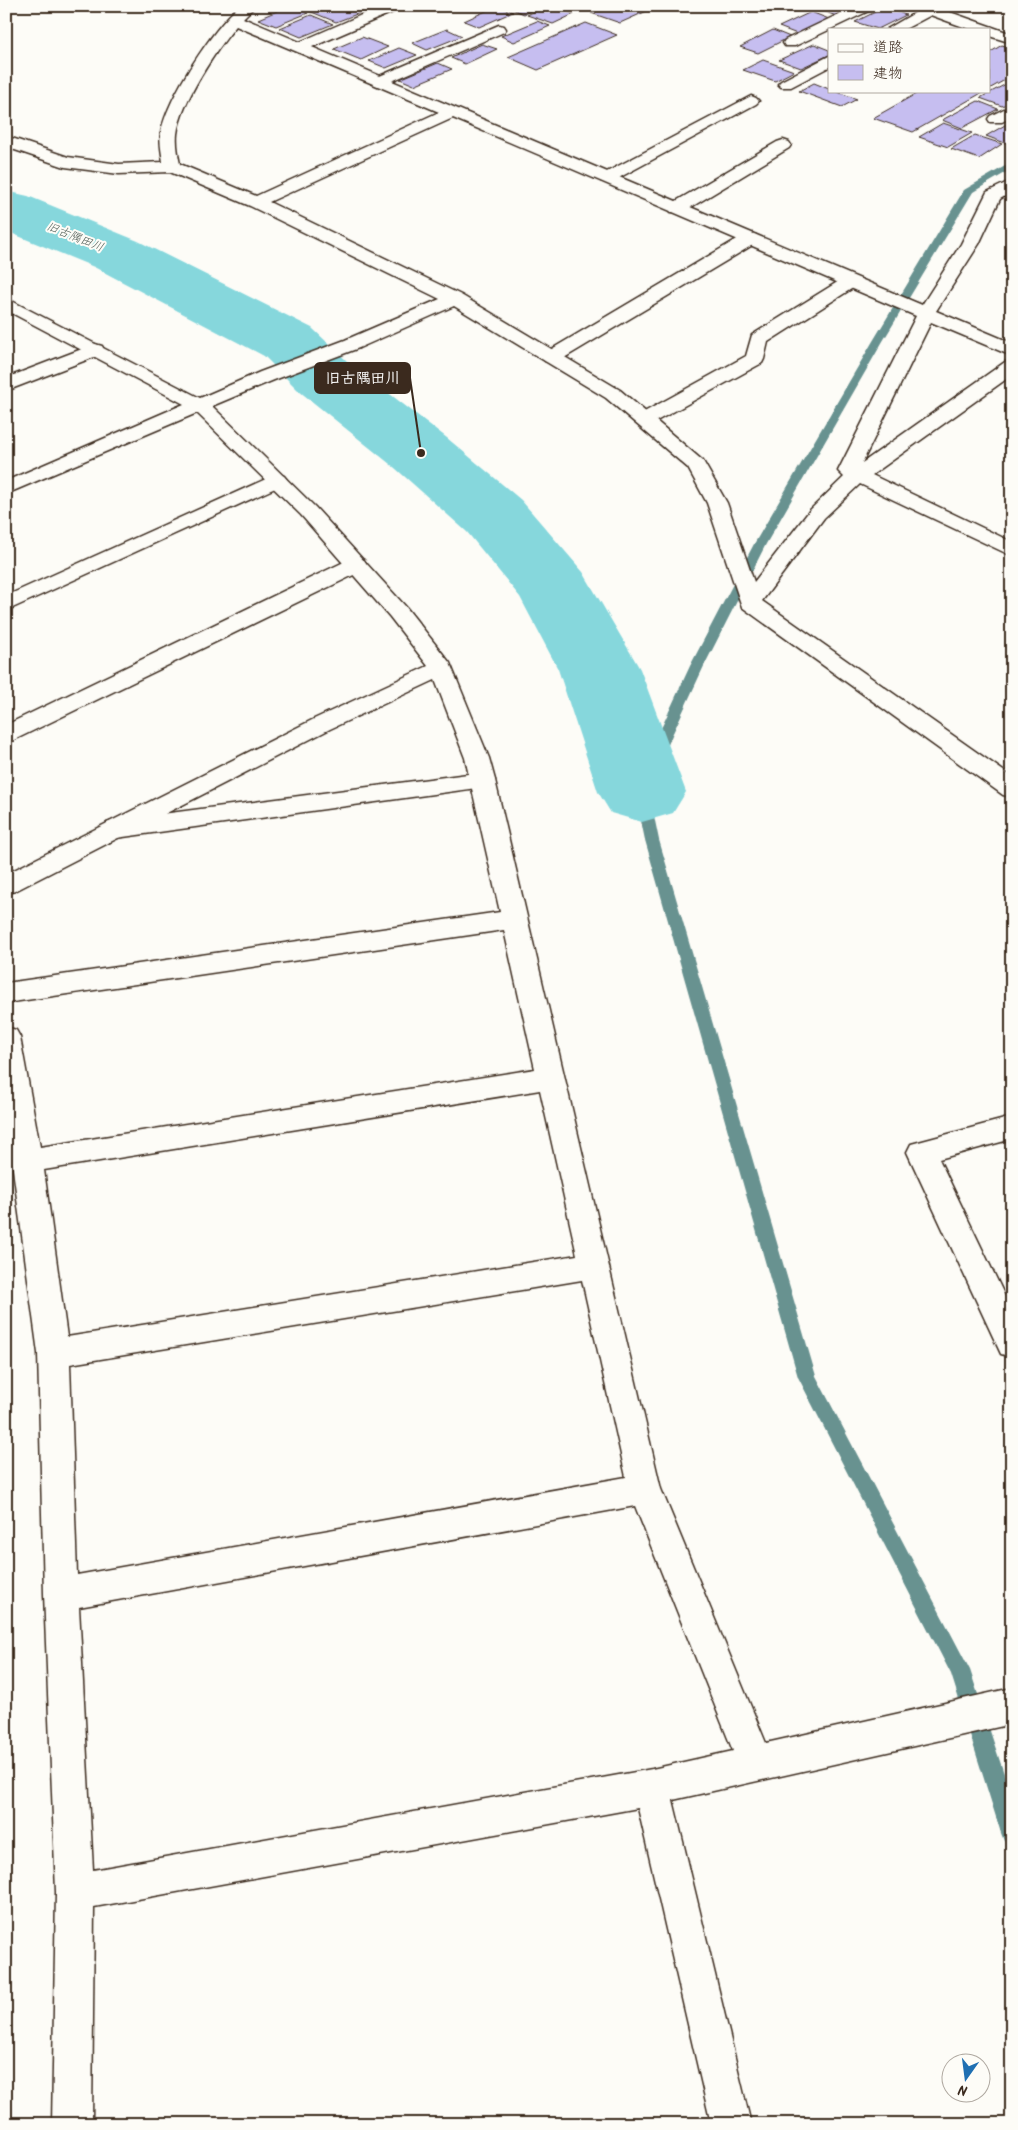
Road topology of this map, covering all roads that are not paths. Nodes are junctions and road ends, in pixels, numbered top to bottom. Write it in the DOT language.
graph roads {
  1 [pos="395,6"];
  2 [pos="868,6"];
  3 [pos="925,8"];
  4 [pos="238,11"];
  5 [pos="895,28"];
  6 [pos="980,28"];
  7 [pos="499,29"];
  8 [pos="990,31"];
  9 [pos="1012,39"];
  10 [pos="790,43"];
  11 [pos="300,48"];
  12 [pos="828,63"];
  13 [pos="380,81"];
  14 [pos="786,84"];
  15 [pos="751,101"];
  16 [pos="1012,110"];
  17 [pos="453,112"];
  18 [pos="996,119"];
  19 [pos="6,141"];
  20 [pos="783,145"];
  21 [pos="172,167"];
  22 [pos="607,178"];
  23 [pos="1012,185"];
  24 [pos="256,202"];
  25 [pos="677,208"];
  26 [pos="750,239"];
  27 [pos="850,282"];
  28 [pos="455,299"];
  29 [pos="6,304"];
  30 [pos="926,314"];
  31 [pos="96,350"];
  32 [pos="1012,350"];
  33 [pos="552,357"];
  34 [pos="1012,366"];
  35 [pos="6,385"];
  36 [pos="200,405"];
  37 [pos="644,420"];
  38 [pos="858,475"];
  39 [pos="277,480"];
  40 [pos="6,488"];
  41 [pos="1012,550"];
  42 [pos="356,566"];
  43 [pos="750,602"];
  44 [pos="6,604"];
  45 [pos="442,668"];
  46 [pos="6,735"];
  47 [pos="483,780"];
  48 [pos="1012,789"];
  49 [pos="116,829"];
  50 [pos="6,885"];
  51 [pos="514,919"];
  52 [pos="6,993"];
  53 [pos="6,1037"];
  54 [pos="551,1077"];
  55 [pos="1012,1128"];
  56 [pos="28,1161"];
  57 [pos="594,1264"];
  58 [pos="1012,1344"];
  59 [pos="54,1353"];
  60 [pos="645,1489"];
  61 [pos="61,1594"];
  62 [pos="1012,1706"];
  63 [pos="756,1764"];
  64 [pos="652,1787"];
  65 [pos="75,1892"];
  66 [pos="72,2124"];
  67 [pos="731,2124"];
  1 -- 11 [label="street"];
  2 -- 10 [label="street"];
  3 -- 5 [label="street"];
  3 -- 6 [label="street"];
  4 -- 11 [label="street"];
  4 -- 21 [label="street"];
  7 -- 13 [label="street"];
  8 -- 9 [label="street"];
  11 -- 13 [label="street"];
  12 -- 14 [label="street"];
  13 -- 17 [label="street"];
  15 -- 22 [label="street"];
  16 -- 18 [label="street"];
  17 -- 22 [label="street"];
  17 -- 24 [label="street"];
  19 -- 21 [label="street"];
  20 -- 25 [label="street"];
  21 -- 24 [label="street"];
  22 -- 25 [label="street"];
  23 -- 30 [label="street"];
  24 -- 28 [label="street"];
  25 -- 26 [label="street"];
  26 -- 27 [label="street"];
  26 -- 33 [label="street"];
  27 -- 30 [label="street"];
  27 -- 37 [label="street"];
  28 -- 33 [label="street"];
  28 -- 36 [label="street"];
  29 -- 31 [label="street"];
  30 -- 32 [label="street"];
  30 -- 38 [label="street"];
  31 -- 35 [label="street"];
  31 -- 36 [label="street"];
  33 -- 37 [label="street"];
  34 -- 38 [label="street"];
  36 -- 39 [label="street"];
  36 -- 40 [label="street"];
  37 -- 43 [label="street"];
  38 -- 41 [label="street"];
  38 -- 43 [label="street"];
  39 -- 42 [label="street"];
  39 -- 44 [label="street"];
  42 -- 45 [label="street"];
  42 -- 46 [label="street"];
  43 -- 48 [label="street"];
  45 -- 47 [label="street"];
  45 -- 49 [label="street"];
  47 -- 49 [label="street"];
  47 -- 51 [label="street"];
  49 -- 50 [label="street"];
  51 -- 52 [label="street"];
  51 -- 54 [label="street"];
  53 -- 56 [label="street"];
  54 -- 56 [label="street"];
  54 -- 57 [label="street"];
  55 -- 58 [label="street"];
  56 -- 59 [label="street"];
  57 -- 59 [label="street"];
  57 -- 60 [label="street"];
  59 -- 61 [label="street"];
  60 -- 61 [label="street"];
  60 -- 63 [label="street"];
  61 -- 65 [label="street"];
  62 -- 63 [label="street"];
  63 -- 64 [label="street"];
  64 -- 65 [label="street"];
  64 -- 67 [label="street"];
  65 -- 66 [label="street"];
}
